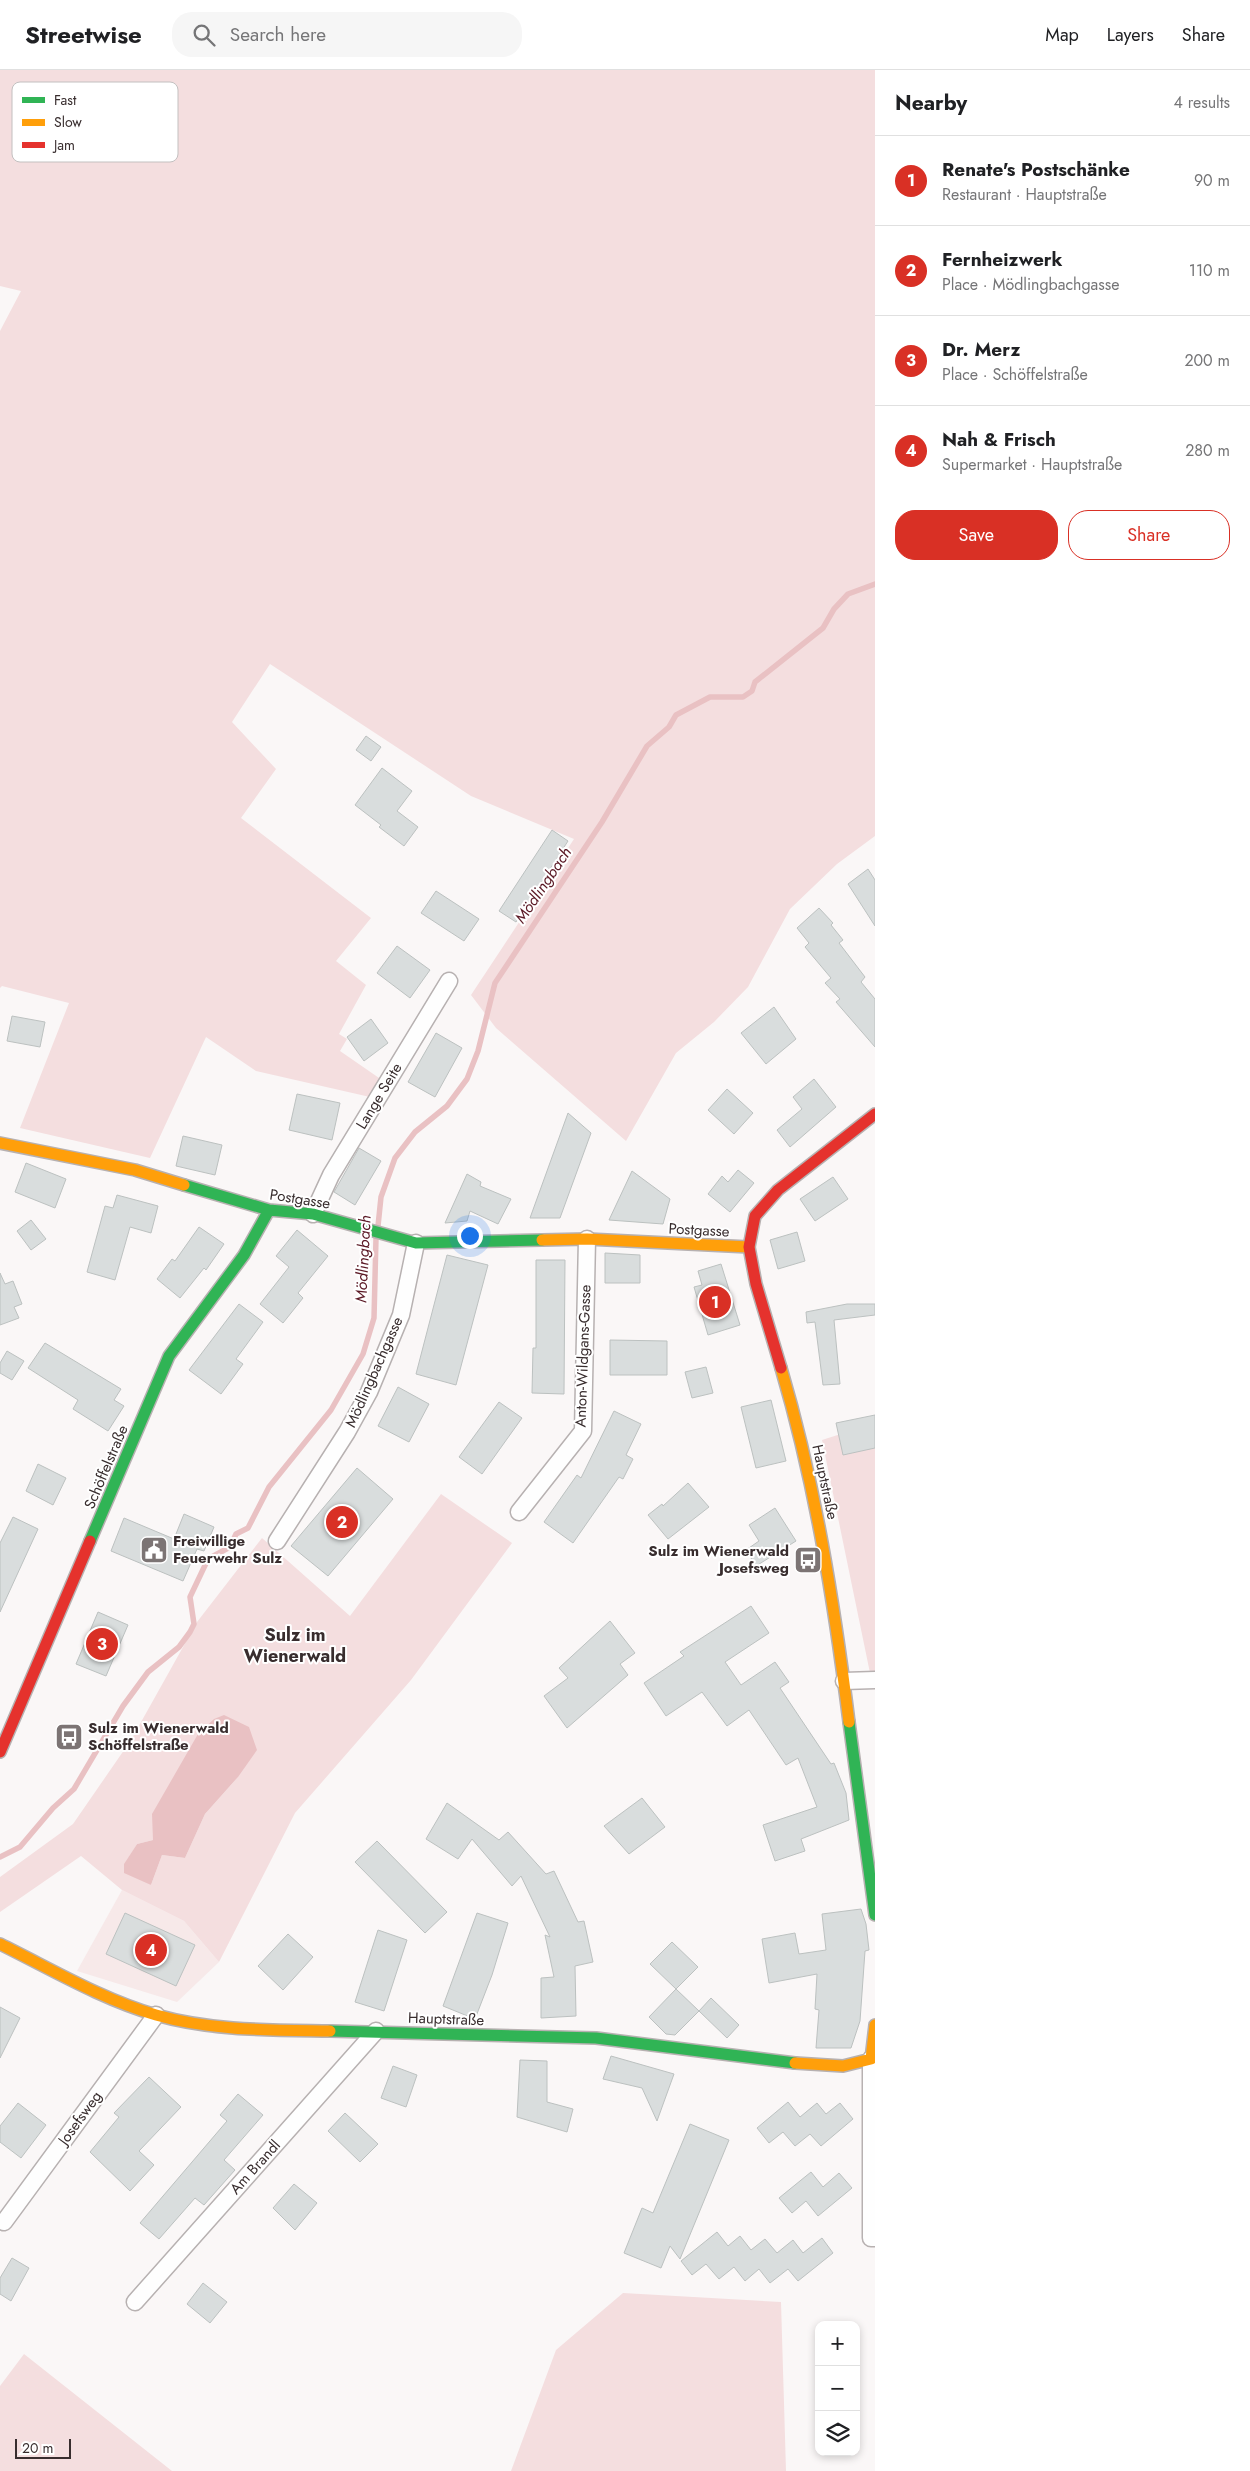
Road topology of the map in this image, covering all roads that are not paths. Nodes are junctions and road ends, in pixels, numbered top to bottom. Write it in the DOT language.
graph roads {
  1 [pos="449,981"];
  2 [pos="875,1114"];
  3 [pos="0,1143"];
  4 [pos="269,1210"];
  5 [pos="313,1214"];
  6 [pos="587,1239"];
  7 [pos="416,1243"];
  8 [pos="749,1247"];
  9 [pos="519,1512"];
  10 [pos="277,1541"];
  11 [pos="875,1680"];
  12 [pos="844,1681"];
  13 [pos="0,1752"];
  14 [pos="875,1915"];
  15 [pos="0,1944"];
  16 [pos="156,2015"];
  17 [pos="875,2025"];
  18 [pos="376,2032"];
  19 [pos="871,2059"];
  20 [pos="4,2222"];
  21 [pos="875,2238"];
  22 [pos="135,2302"];
  1 -- 5 [label="street, Lange Seite"];
  2 -- 8 [label="main road, Hauptstraße"];
  3 -- 4 [label="main road, Postgasse"];
  4 -- 5 [label="main road, Postgasse"];
  4 -- 13 [label="main road, Schöffelstraße"];
  5 -- 7 [label="main road, Postgasse"];
  6 -- 7 [label="main road, Postgasse"];
  6 -- 8 [label="main road, Postgasse"];
  6 -- 9 [label="street, Anton-Wildgans-Gasse"];
  7 -- 10 [label="street, Mödlingbachgasse"];
  8 -- 12 [label="main road, Hauptstraße"];
  11 -- 12 [label="street"];
  12 -- 14 [label="main road, Hauptstraße"];
  15 -- 16 [label="main road, Hauptstraße"];
  16 -- 18 [label="main road, Hauptstraße"];
  16 -- 20 [label="street, Josefsweg"];
  17 -- 19 [label="main road"];
  18 -- 19 [label="main road, Hauptstraße"];
  18 -- 22 [label="street, Am Brandl"];
  19 -- 21 [label="street"];
}
